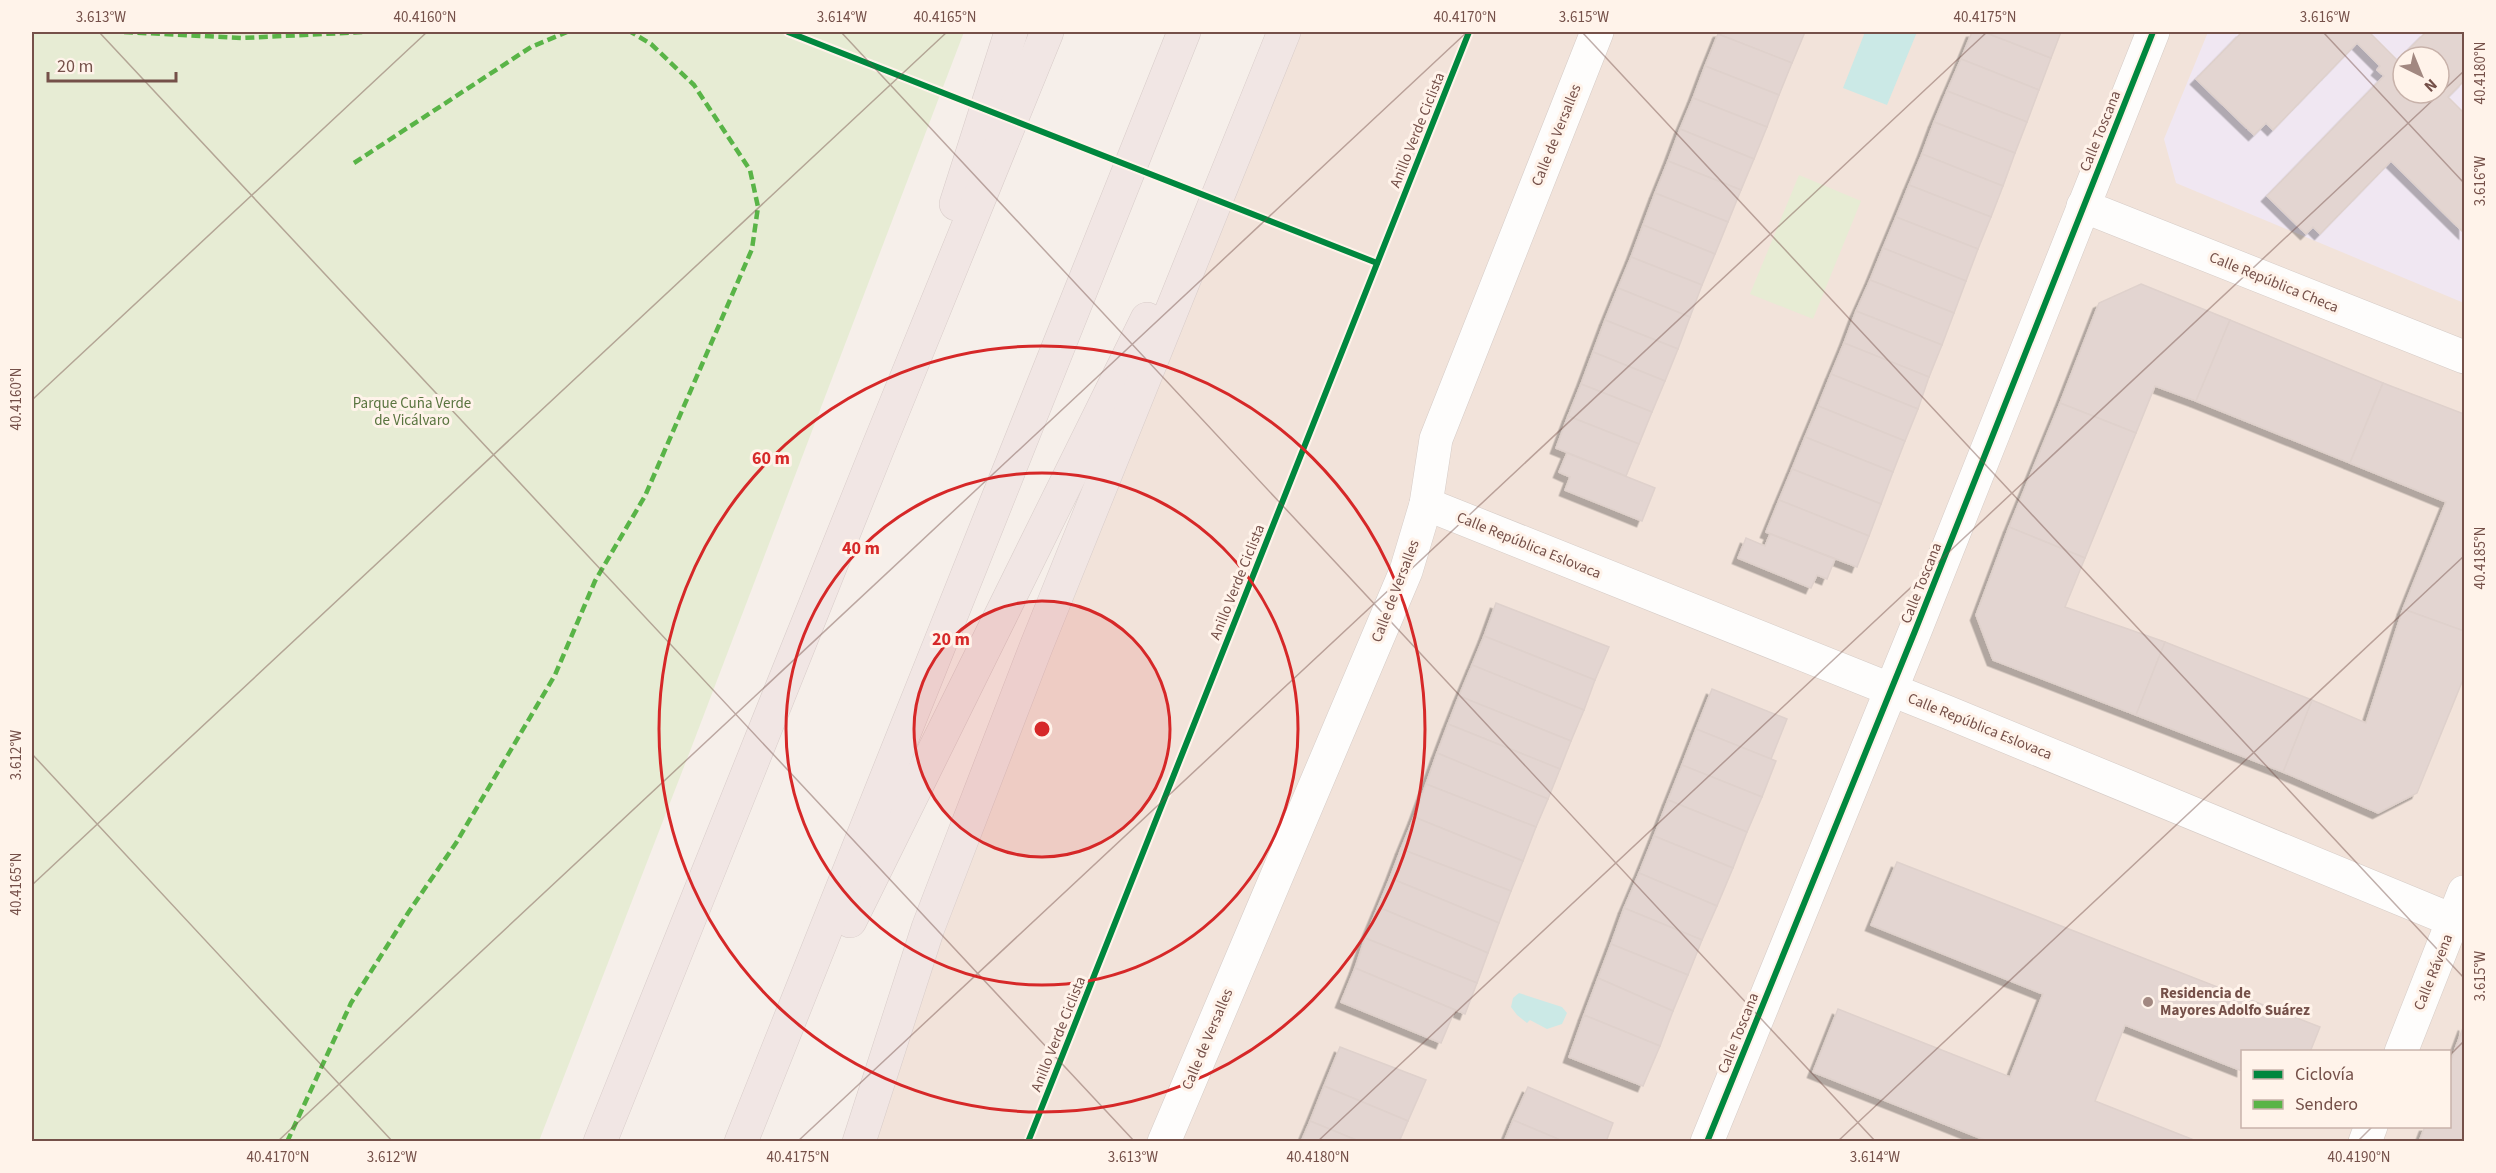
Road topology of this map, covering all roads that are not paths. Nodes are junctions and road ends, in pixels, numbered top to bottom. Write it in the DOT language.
graph roads {
  1 [pos="1011,32"];
  2 [pos="1047,32"];
  3 [pos="1184,32"];
  4 [pos="1284,32"];
  5 [pos="1597,32"];
  6 [pos="2153,32"];
  7 [pos="1258,97"];
  8 [pos="2082,206"];
  9 [pos="2464,357"];
  10 [pos="877,450"];
  11 [pos="1426,504"];
  12 [pos="1891,690"];
  13 [pos="2461,913"];
  14 [pos="2402,1050"];
  15 [pos="600,1142"];
  16 [pos="741,1142"];
  17 [pos="859,1142"];
  18 [pos="1164,1142"];
  19 [pos="1707,1142"];
  1 -- 10 [label="highway"];
  2 -- 10 [label="highway"];
  3 -- 16 [label="highway"];
  4 -- 7 [label="highway"];
  5 -- 11 [label="street, Calle de Versalles"];
  6 -- 8 [label="street, Calle Toscana"];
  7 -- 16 [label="highway"];
  7 -- 17 [label="highway"];
  8 -- 9 [label="street, Calle República Checa"];
  8 -- 12 [label="street, Calle Toscana"];
  10 -- 15 [label="highway"];
  11 -- 12 [label="street, Calle República Eslovaca"];
  11 -- 18 [label="street, Calle de Versalles"];
  12 -- 13 [label="street, Calle República Eslovaca"];
  12 -- 19 [label="street, Calle Toscana"];
  13 -- 14 [label="street, Calle Rávena"];
}
